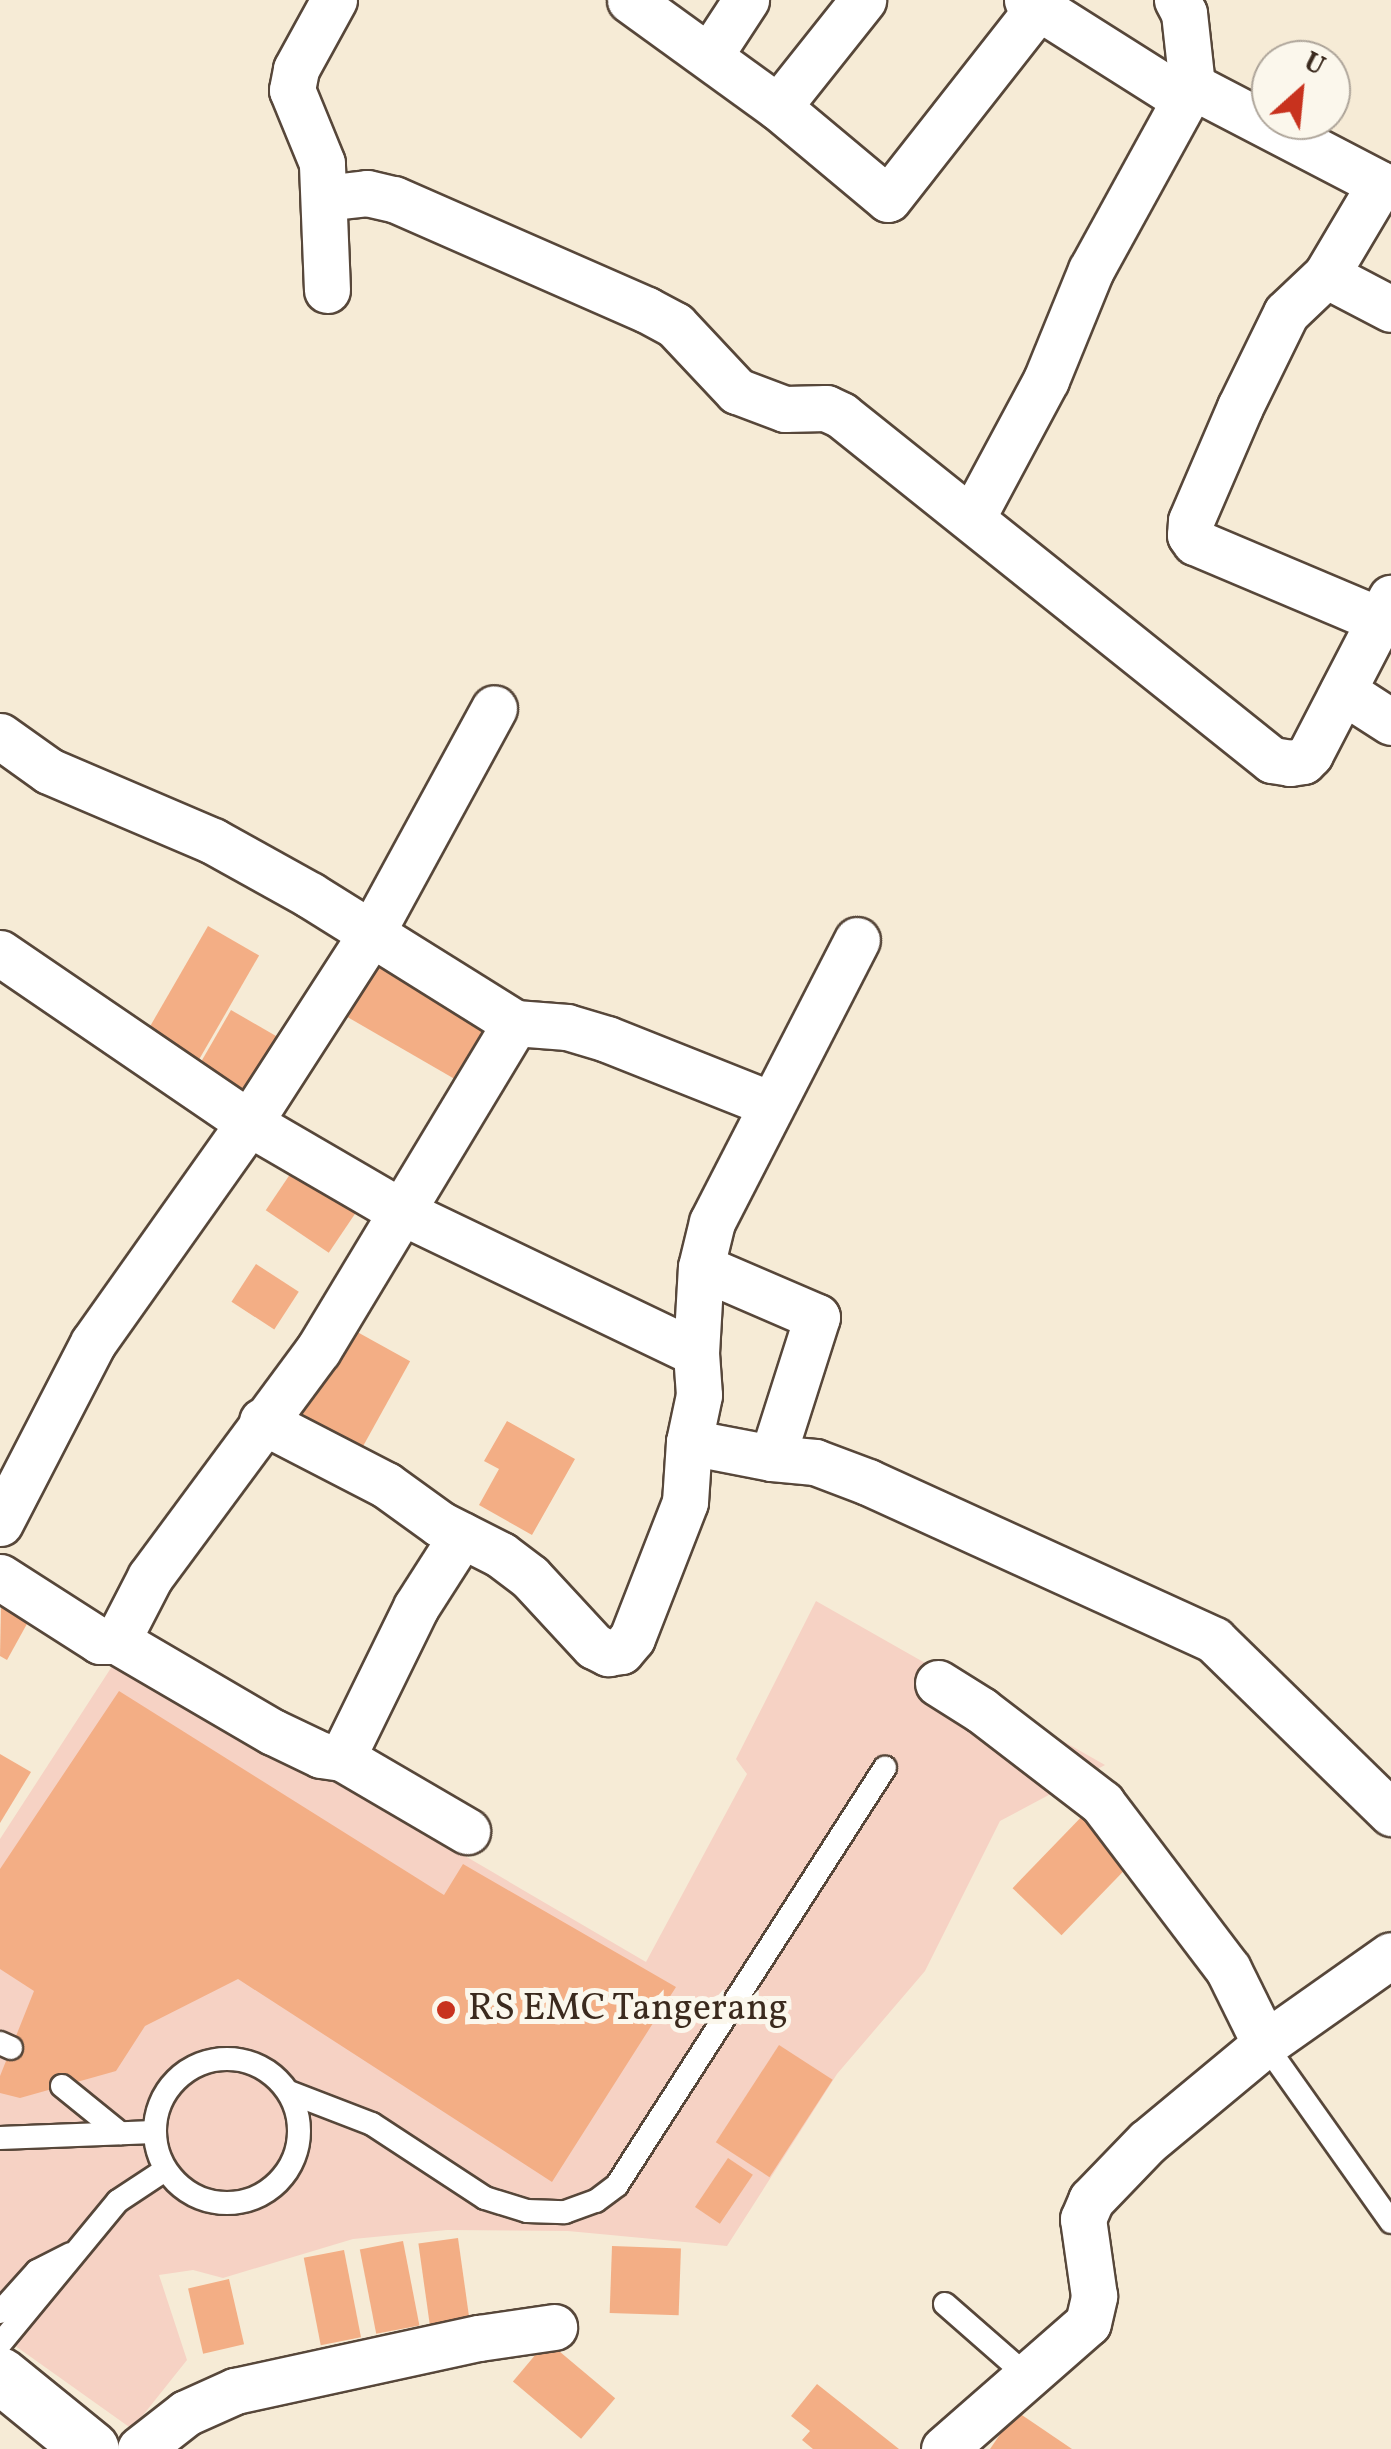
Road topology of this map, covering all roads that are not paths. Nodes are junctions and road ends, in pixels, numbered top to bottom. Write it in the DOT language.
graph roads {
  1 [pos="334,0"];
  2 [pos="630,0"];
  3 [pos="746,0"];
  4 [pos="863,0"];
  5 [pos="1177,0"];
  6 [pos="1032,4"];
  7 [pos="710,55"];
  8 [pos="1188,93"];
  9 [pos="778,107"];
  10 [pos="1386,173"];
  11 [pos="324,198"];
  12 [pos="1326,275"];
  13 [pos="326,290"];
  14 [pos="1391,308"];
  15 [pos="972,518"];
  16 [pos="1385,609"];
  17 [pos="1343,691"];
  18 [pos="494,708"];
  19 [pos="1391,722"];
  20 [pos="0,736"];
  21 [pos="371,934"];
  22 [pos="857,940"];
  23 [pos="0,953"];
  24 [pos="515,1023"];
  25 [pos="770,1104"];
  26 [pos="248,1122"];
  27 [pos="402,1212"];
  28 [pos="701,1267"];
  29 [pos="696,1354"];
  30 [pos="262,1421"];
  31 [pos="689,1442"];
  32 [pos="772,1458"];
  33 [pos="0,1523"];
  34 [pos="462,1535"];
  35 [pos="0,1578"];
  36 [pos="117,1641"];
  37 [pos="938,1684"];
  38 [pos="342,1758"];
  39 [pos="884,1768"];
  40 [pos="1391,1812"];
  41 [pos="467,1830"];
  42 [pos="1391,1955"];
  43 [pos="1264,2044"];
  44 [pos="62,2086"];
  45 [pos="288,2092"];
  46 [pos="154,2132"];
  47 [pos="120,2133"];
  48 [pos="0,2138"];
  49 [pos="165,2170"];
  50 [pos="1391,2222"];
  51 [pos="73,2252"];
  52 [pos="945,2304"];
  53 [pos="0,2312"];
  54 [pos="554,2328"];
  55 [pos="0,2344"];
  56 [pos="0,2375"];
  57 [pos="1026,2375"];
  58 [pos="0,2418"];
  59 [pos="38,2449"];
  60 [pos="91,2449"];
  61 [pos="140,2449"];
  62 [pos="944,2449"];
  1 -- 11 [label="street"];
  2 -- 7 [label="street"];
  3 -- 7 [label="street"];
  4 -- 9 [label="street"];
  5 -- 8 [label="street"];
  6 -- 8 [label="street"];
  6 -- 9 [label="street"];
  7 -- 9 [label="street"];
  8 -- 10 [label="street"];
  8 -- 15 [label="street"];
  10 -- 12 [label="street"];
  11 -- 13 [label="street"];
  11 -- 15 [label="street"];
  12 -- 14 [label="street"];
  12 -- 16 [label="street"];
  15 -- 17 [label="street"];
  16 -- 17 [label="street"];
  17 -- 19 [label="street"];
  18 -- 21 [label="street"];
  20 -- 21 [label="street"];
  21 -- 24 [label="street"];
  21 -- 26 [label="street"];
  22 -- 25 [label="street"];
  23 -- 26 [label="street"];
  24 -- 25 [label="street"];
  24 -- 27 [label="street"];
  25 -- 28 [label="street"];
  26 -- 27 [label="street"];
  26 -- 33 [label="street"];
  27 -- 29 [label="street"];
  27 -- 30 [label="street"];
  28 -- 29 [label="street"];
  28 -- 32 [label="street"];
  29 -- 31 [label="street"];
  30 -- 34 [label="street"];
  30 -- 36 [label="street"];
  31 -- 32 [label="street"];
  31 -- 34 [label="street"];
  32 -- 40 [label="street"];
  34 -- 38 [label="street"];
  35 -- 36 [label="street"];
  36 -- 38 [label="street"];
  37 -- 43 [label="street"];
  38 -- 41 [label="street"];
  39 -- 45 [label="lane"];
  42 -- 43 [label="street"];
  43 -- 50 [label="lane"];
  43 -- 57 [label="street"];
  44 -- 47 [label="lane"];
  45 -- 46 [label="lane"];
  45 -- 49 [label="lane"];
  46 -- 47 [label="lane"];
  46 -- 49 [label="lane"];
  47 -- 48 [label="lane"];
  49 -- 51 [label="lane"];
  51 -- 53 [label="lane"];
  51 -- 55 [label="lane"];
  52 -- 57 [label="lane"];
  54 -- 61 [label="street"];
  56 -- 60 [label="main road"];
  57 -- 62 [label="street"];
  58 -- 59 [label="main road"];
}
